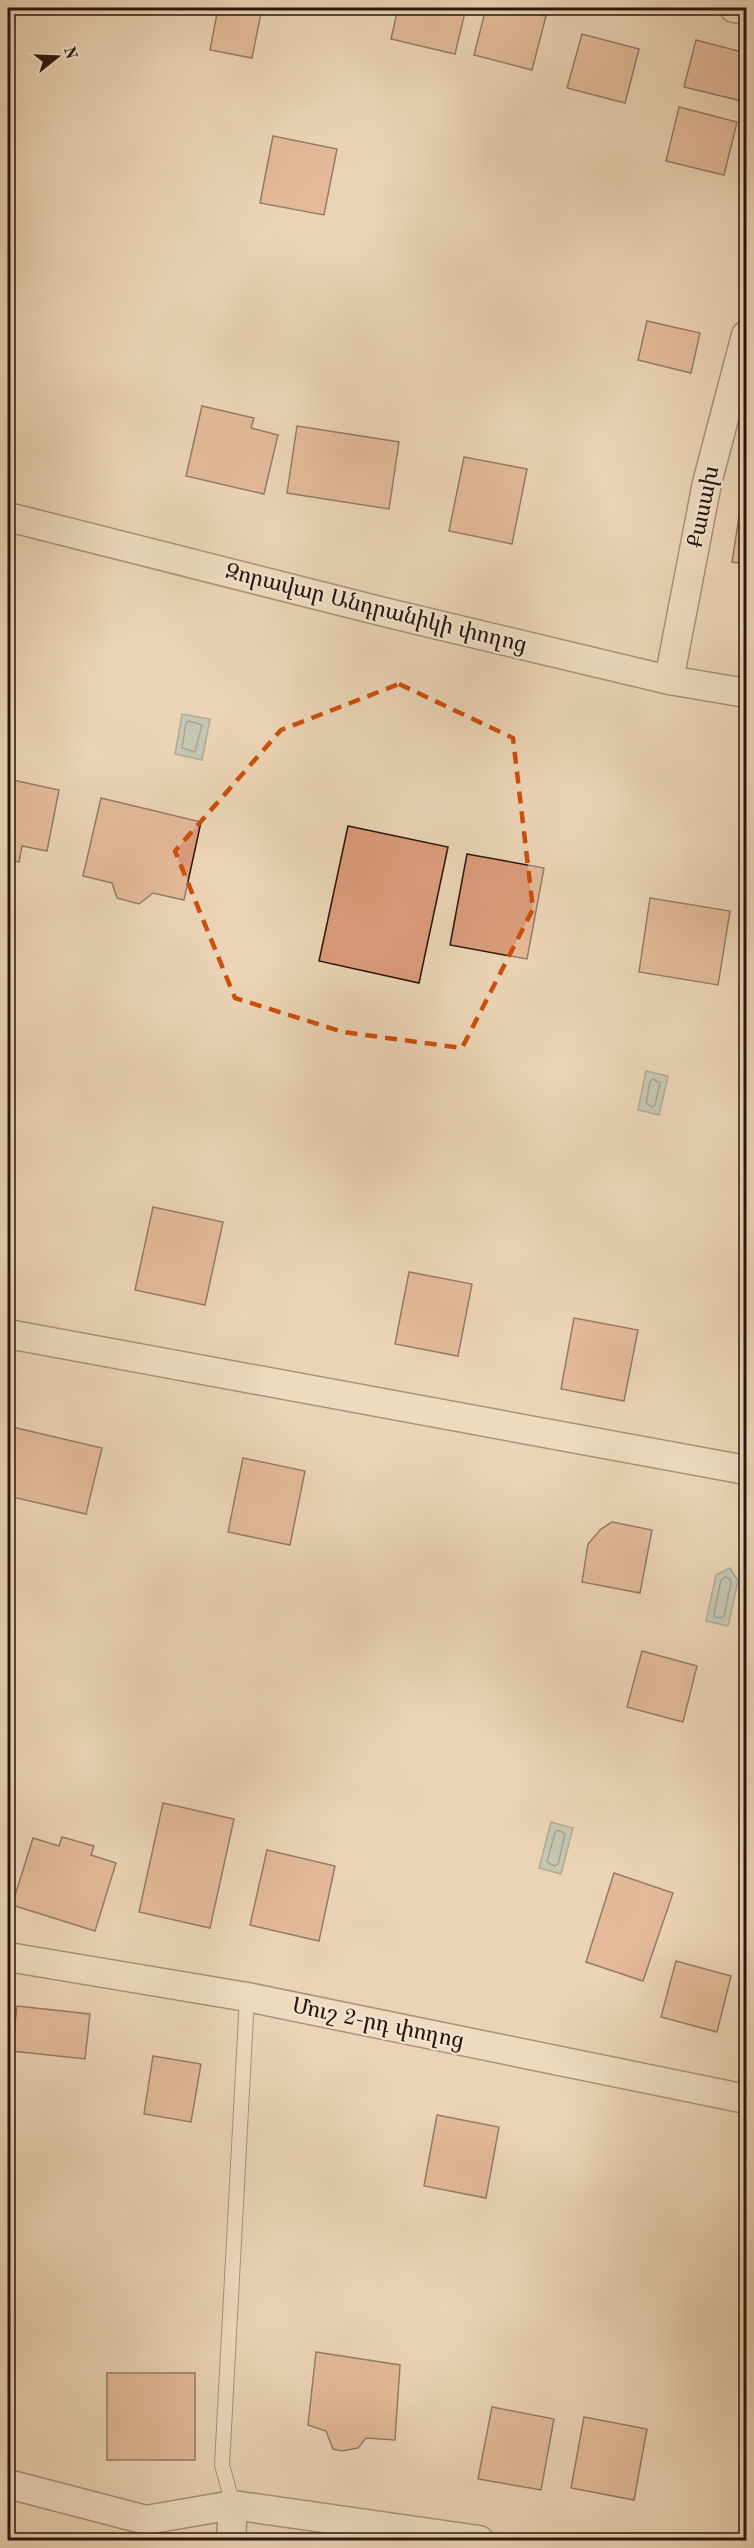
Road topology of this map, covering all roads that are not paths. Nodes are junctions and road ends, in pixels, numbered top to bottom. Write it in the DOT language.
graph roads {
  1 [pos="734,8"];
  2 [pos="747,10"];
  3 [pos="747,335"];
  4 [pos="8,517"];
  5 [pos="669,680"];
  6 [pos="747,693"];
  7 [pos="8,1334"];
  8 [pos="747,1470"];
  9 [pos="8,1957"];
  10 [pos="247,1997"];
  11 [pos="747,2099"];
  12 [pos="8,2484"];
  13 [pos="233,2505"];
  14 [pos="231,2541"];
  15 [pos="479,2541"];
  1 -- 2 [label="street"];
  3 -- 5 [label="street, Քասախ"];
  4 -- 5 [label="street, Զորավար Անդրանիկի փողոց"];
  5 -- 6 [label="street, Զորավար Անդրանիկի փողոց"];
  7 -- 8 [label="street"];
  9 -- 10 [label="street, Մուշ 2-րդ փողոց"];
  10 -- 11 [label="street, Մուշ 2-րդ փողոց"];
  10 -- 13 [label="lane"];
  12 -- 13 [label="street"];
  13 -- 14 [label="street"];
  13 -- 15 [label="street"];
}
